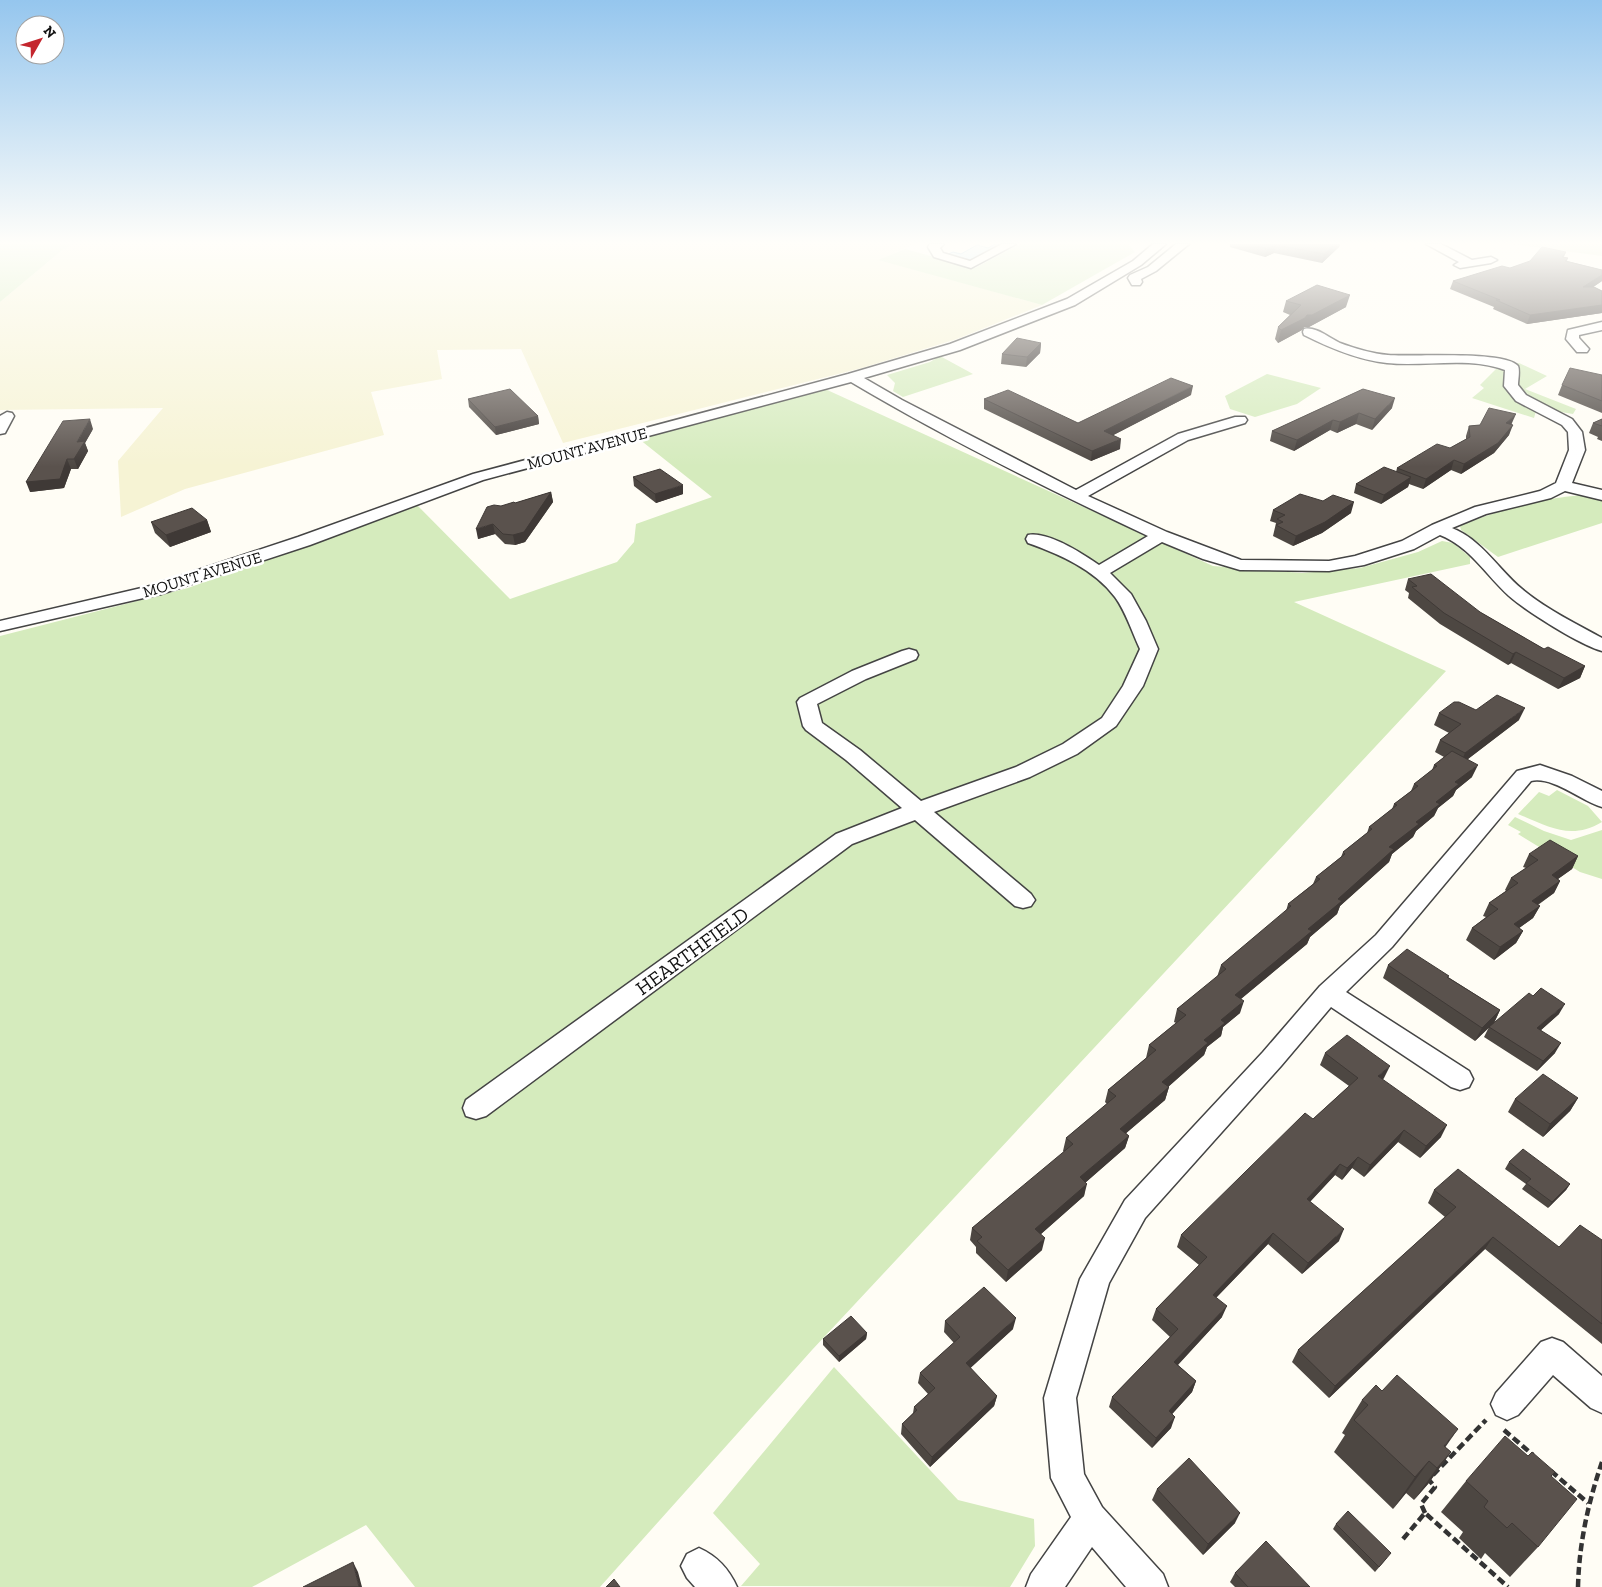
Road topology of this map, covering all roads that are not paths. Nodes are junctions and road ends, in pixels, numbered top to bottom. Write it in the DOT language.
graph roads {
  1 [pos="1033,318"];
  2 [pos="1602,326"];
  3 [pos="1309,332"];
  4 [pos="1582,349"];
  5 [pos="854,377"];
  6 [pos="7,416"];
  7 [pos="1240,420"];
  8 [pos="0,430"];
  9 [pos="1563,486"];
  10 [pos="1602,494"];
  11 [pos="1076,496"];
  12 [pos="1438,528"];
  13 [pos="1162,536"];
  14 [pos="1034,539"];
  15 [pos="1081,543"];
  16 [pos="1066,551"];
  17 [pos="1099,572"];
  18 [pos="0,626"];
  19 [pos="1602,645"];
  20 [pos="909,655"];
  21 [pos="1602,800"];
  22 [pos="917,810"];
  23 [pos="1023,900"];
  24 [pos="1330,993"];
  25 [pos="1460,1079"];
  26 [pos="476,1108"];
  27 [pos="1602,1397"];
  28 [pos="1498,1415"];
  29 [pos="1090,1519"];
  30 [pos="1044,1587"];
  31 [pos="1150,1587"];
  1 -- 5 [label="street, MOUNT AVENUE"];
  2 -- 4 [label="street"];
  3 -- 9 [label="street"];
  5 -- 11 [label="street"];
  5 -- 18 [label="street, MOUNT AVENUE"];
  6 -- 8 [label="street"];
  7 -- 11 [label="street"];
  9 -- 10 [label="street"];
  9 -- 12 [label="street"];
  11 -- 13 [label="street"];
  12 -- 13 [label="street"];
  12 -- 19 [label="street"];
  13 -- 17 [label="street"];
  14 -- 16 [label="street, HEARTHFIELD"];
  15 -- 16 [label="street"];
  16 -- 17 [label="street, HEARTHFIELD"];
  17 -- 22 [label="street, HEARTHFIELD"];
  20 -- 22 [label="street"];
  21 -- 24 [label="street"];
  22 -- 23 [label="street"];
  22 -- 26 [label="street, HEARTHFIELD"];
  24 -- 25 [label="street"];
  24 -- 29 [label="street"];
  27 -- 28 [label="street"];
  29 -- 30 [label="street"];
  29 -- 31 [label="street"];
}
